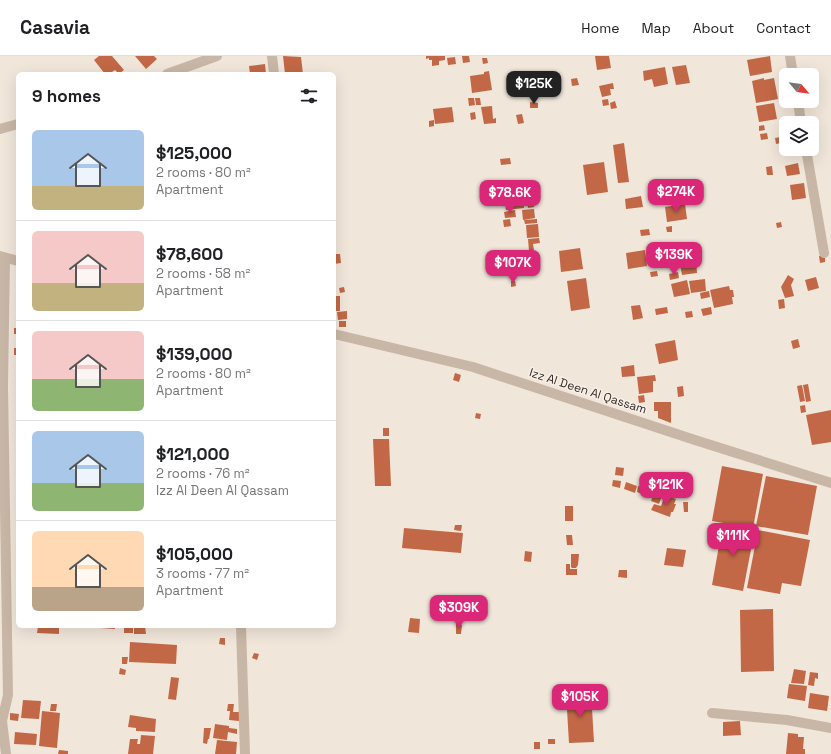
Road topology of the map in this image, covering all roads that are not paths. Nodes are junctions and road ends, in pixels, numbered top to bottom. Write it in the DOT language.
graph roads {
  1 [pos="217,56"];
  2 [pos="272,56"];
  3 [pos="790,56"];
  4 [pos="792,68"];
  5 [pos="173,72"];
  6 [pos="274,72"];
  7 [pos="16,125"];
  8 [pos="0,129"];
  9 [pos="807,156"];
  10 [pos="824,253"];
  11 [pos="2,257"];
  12 [pos="16,260"];
  13 [pos="336,334"];
  14 [pos="2,386"];
  15 [pos="831,483"];
  16 [pos="241,628"];
  17 [pos="712,713"];
  18 [pos="831,728"];
  19 [pos="6,754"];
  20 [pos="245,754"];
  1 -- 5 [label="street"];
  2 -- 6 [label="street"];
  3 -- 4 [label="street"];
  7 -- 8 [label="street"];
  9 -- 10 [label="street"];
  11 -- 12 [label="street"];
  11 -- 14 [label="street"];
  13 -- 15 [label="street, Izz Al Deen Al Qassam"];
  14 -- 19 [label="street"];
  16 -- 20 [label="street"];
  17 -- 18 [label="street"];
}
